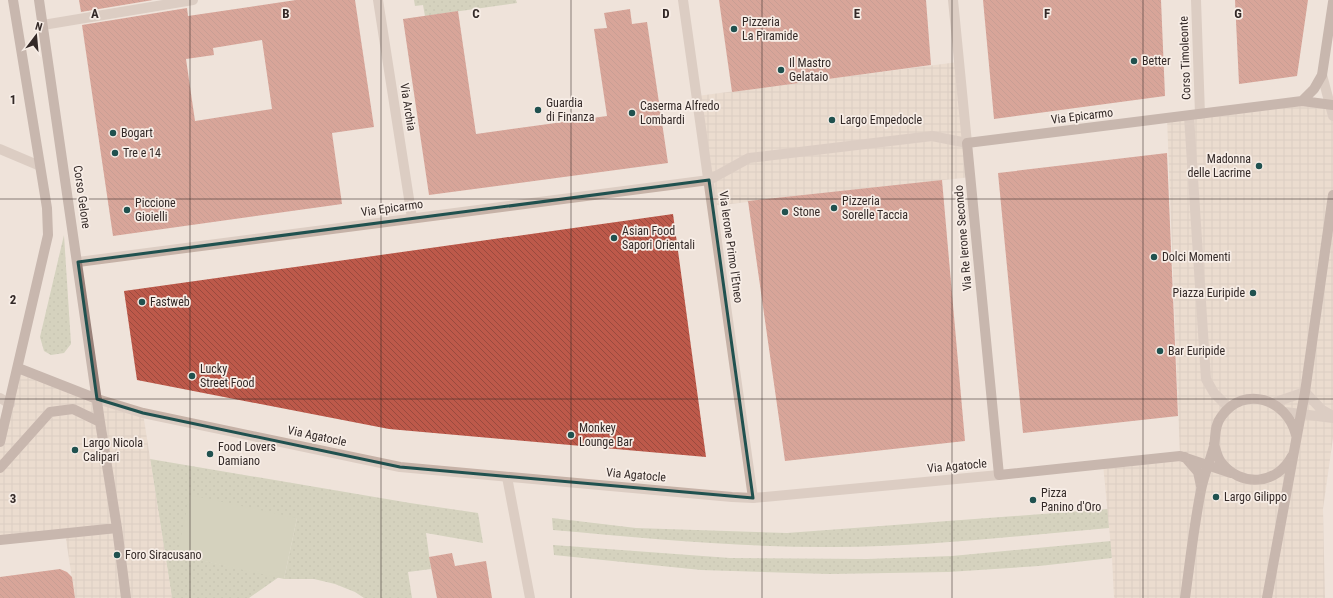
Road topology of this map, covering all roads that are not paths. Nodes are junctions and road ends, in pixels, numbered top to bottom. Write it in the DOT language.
graph roads {
  1 [pos="13,0"];
  2 [pos="39,0"];
  3 [pos="193,0"];
  4 [pos="378,0"];
  5 [pos="683,0"];
  6 [pos="953,0"];
  7 [pos="1196,0"];
  8 [pos="1333,2"];
  9 [pos="43,25"];
  10 [pos="1322,75"];
  11 [pos="1302,101"];
  12 [pos="1331,104"];
  13 [pos="1200,114"];
  14 [pos="1188,116"];
  15 [pos="1333,116"];
  16 [pos="967,143"];
  17 [pos="0,149"];
  18 [pos="40,166"];
  19 [pos="709,180"];
  20 [pos="1333,195"];
  21 [pos="412,218"];
  22 [pos="78,262"];
  23 [pos="18,368"];
  24 [pos="1305,392"];
  25 [pos="0,398"];
  26 [pos="97,399"];
  27 [pos="1273,403"];
  28 [pos="10,404"];
  29 [pos="1229,408"];
  30 [pos="1286,412"];
  31 [pos="1301,414"];
  32 [pos="1333,417"];
  33 [pos="100,422"];
  34 [pos="1296,437"];
  35 [pos="0,442"];
  36 [pos="1214,444"];
  37 [pos="1295,451"];
  38 [pos="1183,457"];
  39 [pos="1208,465"];
  40 [pos="0,468"];
  41 [pos="1231,473"];
  42 [pos="998,475"];
  43 [pos="507,476"];
  44 [pos="1201,489"];
  45 [pos="753,498"];
  46 [pos="117,528"];
  47 [pos="0,540"];
  48 [pos="126,598"];
  49 [pos="530,598"];
  50 [pos="1185,598"];
  51 [pos="1267,598"];
  1 -- 18 [label="main road"];
  2 -- 9 [label="main road, Corso Gelone"];
  3 -- 9 [label="street"];
  4 -- 21 [label="street, Via Archia"];
  5 -- 19 [label="street, Via Ierone Primo l'Etneo"];
  6 -- 16 [label="street, Via Re Ierone Secondo"];
  7 -- 13 [label="street, Corso Timoleonte"];
  8 -- 10 [label="main road"];
  9 -- 22 [label="main road, Corso Gelone"];
  10 -- 11 [label="main road"];
  10 -- 12 [label="street"];
  11 -- 12 [label="main road, Via Epicarmo"];
  11 -- 13 [label="main road, Via Epicarmo"];
  12 -- 15 [label="street"];
  13 -- 14 [label="main road, Via Epicarmo"];
  14 -- 16 [label="main road, Via Epicarmo"];
  14 -- 29 [label="street"];
  16 -- 19 [label="street"];
  16 -- 42 [label="main road, Via Re Ierone Secondo"];
  17 -- 18 [label="street"];
  18 -- 23 [label="main road"];
  19 -- 21 [label="street, Via Epicarmo"];
  19 -- 45 [label="street, Via Ierone Primo l'Etneo"];
  20 -- 24 [label="main road"];
  21 -- 22 [label="street, Via Epicarmo"];
  22 -- 26 [label="main road, Corso Gelone"];
  23 -- 26 [label="main road"];
  23 -- 28 [label="main road"];
  24 -- 27 [label="street"];
  24 -- 31 [label="main road"];
  24 -- 32 [label="street"];
  25 -- 28 [label="street"];
  26 -- 33 [label="main road, Corso Gelone"];
  26 -- 43 [label="street, Via Agatocle"];
  27 -- 29 [label="main road"];
  27 -- 30 [label="main road"];
  28 -- 35 [label="main road"];
  29 -- 36 [label="main road"];
  30 -- 31 [label="street"];
  30 -- 34 [label="main road"];
  31 -- 32 [label="street"];
  31 -- 34 [label="main road"];
  33 -- 40 [label="main road"];
  33 -- 46 [label="main road, Corso Gelone"];
  34 -- 37 [label="main road"];
  36 -- 39 [label="main road"];
  36 -- 41 [label="main road"];
  37 -- 41 [label="main road"];
  37 -- 51 [label="main road"];
  38 -- 39 [label="main road"];
  38 -- 42 [label="main road, Via Agatocle"];
  38 -- 44 [label="main road"];
  39 -- 41 [label="main road"];
  39 -- 44 [label="main road"];
  42 -- 45 [label="street, Via Agatocle"];
  43 -- 45 [label="street, Via Agatocle"];
  43 -- 49 [label="street"];
  44 -- 50 [label="main road"];
  46 -- 47 [label="main road"];
  46 -- 48 [label="main road, Corso Gelone"];
}
